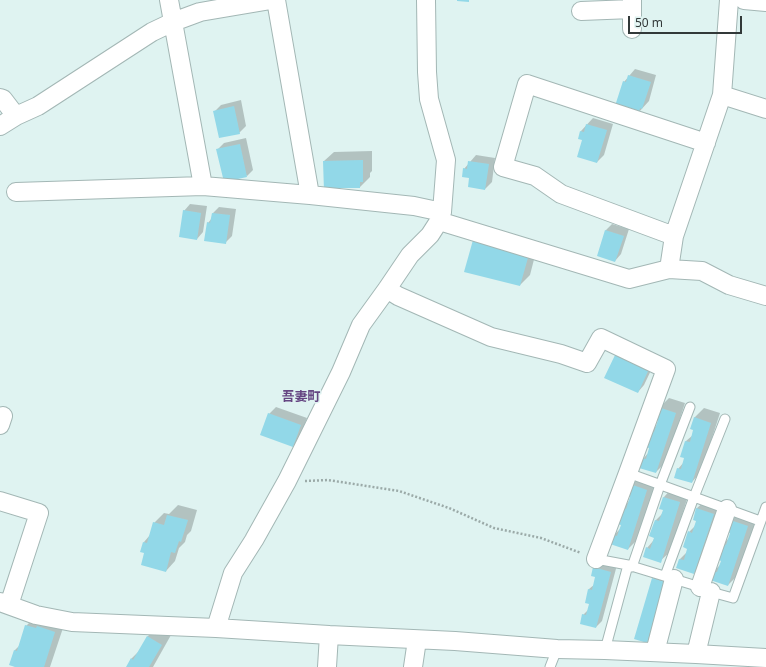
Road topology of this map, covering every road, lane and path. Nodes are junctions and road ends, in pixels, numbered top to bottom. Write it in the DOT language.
graph roads {
  1 [pos="169,0"];
  2 [pos="271,0"];
  3 [pos="276,0"];
  4 [pos="426,0"];
  5 [pos="729,0"];
  6 [pos="744,0"];
  7 [pos="766,2"];
  8 [pos="632,5"];
  9 [pos="581,11"];
  10 [pos="173,22"];
  11 [pos="632,29"];
  12 [pos="722,96"];
  13 [pos="0,98"];
  14 [pos="766,109"];
  15 [pos="16,116"];
  16 [pos="0,126"];
  17 [pos="706,143"];
  18 [pos="203,186"];
  19 [pos="16,192"];
  20 [pos="310,195"];
  21 [pos="441,216"];
  22 [pos="674,236"];
  23 [pos="669,269"];
  24 [pos="387,289"];
  25 [pos="766,296"];
  26 [pos="690,407"];
  27 [pos="725,419"];
  28 [pos="628,473"];
  29 [pos="287,482"];
  30 [pos="660,485"];
  31 [pos="694,497"];
  32 [pos="0,501"];
  33 [pos="766,507"];
  34 [pos="727,509"];
  35 [pos="760,521"];
  36 [pos="596,559"];
  37 [pos="630,566"];
  38 [pos="670,578"];
  39 [pos="705,589"];
  40 [pos="5,604"];
  41 [pos="216,628"];
  42 [pos="329,635"];
  43 [pos="417,640"];
  44 [pos="557,648"];
  45 [pos="605,650"];
  46 [pos="655,652"];
  47 [pos="696,654"];
  48 [pos="766,658"];
  49 [pos="327,667"];
  50 [pos="413,667"];
  51 [pos="550,667"];
  1 -- 10 [label="street"];
  2 -- 10 [label="street"];
  3 -- 20 [label="street"];
  4 -- 21 [label="street"];
  5 -- 12 [label="street"];
  6 -- 7 [label="street"];
  8 -- 9 [label="street"];
  8 -- 11 [label="street"];
  10 -- 15 [label="street"];
  10 -- 18 [label="street"];
  12 -- 14 [label="street"];
  12 -- 17 [label="street"];
  13 -- 15 [label="street"];
  15 -- 16 [label="street"];
  17 -- 22 [label="street"];
  17 -- 22 [label="street"];
  18 -- 19 [label="street"];
  18 -- 20 [label="street"];
  20 -- 21 [label="street"];
  21 -- 23 [label="street"];
  21 -- 24 [label="street"];
  22 -- 23 [label="street"];
  23 -- 25 [label="street"];
  24 -- 28 [label="street"];
  24 -- 29 [label="street"];
  26 -- 30 [label="lane"];
  27 -- 31 [label="lane"];
  28 -- 30 [label="lane"];
  28 -- 36 [label="street"];
  29 -- 36 [label="path"];
  29 -- 41 [label="street"];
  30 -- 31 [label="lane"];
  30 -- 37 [label="lane"];
  31 -- 34 [label="lane"];
  31 -- 38 [label="lane"];
  32 -- 40 [label="street"];
  33 -- 35 [label="lane"];
  34 -- 35 [label="lane"];
  34 -- 39 [label="street"];
  35 -- 39 [label="lane"];
  36 -- 37 [label="lane"];
  37 -- 38 [label="lane"];
  37 -- 45 [label="lane"];
  38 -- 39 [label="lane"];
  38 -- 46 [label="street"];
  39 -- 47 [label="street"];
  40 -- 41 [label="street"];
  41 -- 42 [label="street"];
  42 -- 43 [label="street"];
  42 -- 49 [label="street"];
  43 -- 44 [label="street"];
  43 -- 50 [label="street"];
  44 -- 45 [label="street"];
  44 -- 51 [label="lane"];
  45 -- 46 [label="street"];
  46 -- 47 [label="street"];
  47 -- 48 [label="street"];
}
